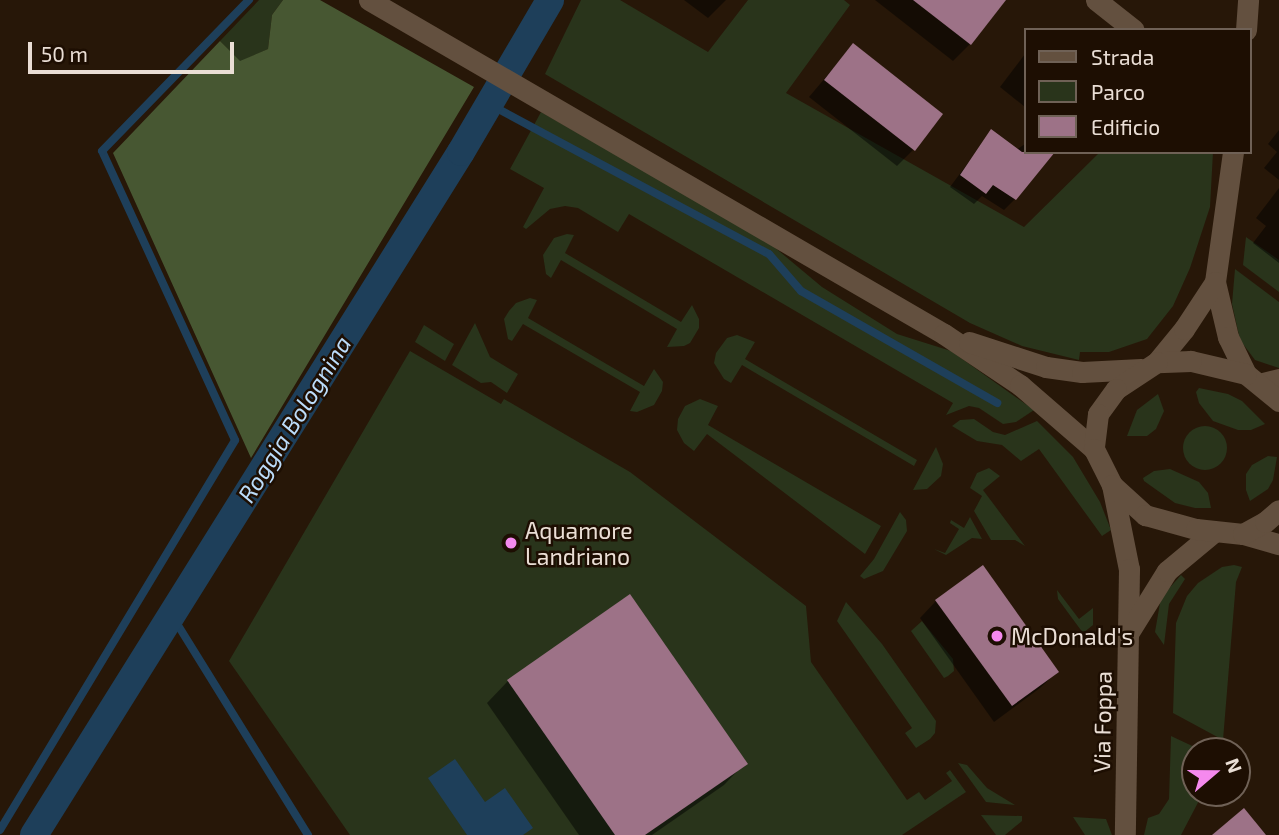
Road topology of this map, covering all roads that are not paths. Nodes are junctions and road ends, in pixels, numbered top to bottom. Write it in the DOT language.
graph roads {
  1 [pos="369,0"];
  2 [pos="1096,0"];
  3 [pos="1248,0"];
  4 [pos="1131,28"];
  5 [pos="1246,28"];
  6 [pos="1233,154"];
  7 [pos="1215,282"];
  8 [pos="944,334"];
  9 [pos="1149,365"];
  10 [pos="1261,379"];
  11 [pos="1279,401"];
  12 [pos="1094,449"];
  13 [pos="1112,485"];
  14 [pos="1279,510"];
  15 [pos="1214,531"];
  16 [pos="1243,534"];
  17 [pos="1279,544"];
  18 [pos="1129,632"];
  19 [pos="1125,835"];
  1 -- 8 [label="main road"];
  2 -- 4 [label="main road"];
  3 -- 5 [label="main road"];
  6 -- 7 [label="main road"];
  7 -- 9 [label="main road"];
  7 -- 10 [label="main road"];
  8 -- 9 [label="main road"];
  8 -- 12 [label="main road"];
  9 -- 10 [label="main road"];
  9 -- 12 [label="main road"];
  10 -- 11 [label="main road"];
  12 -- 13 [label="main road"];
  13 -- 15 [label="main road"];
  13 -- 18 [label="main road, Via Foppa"];
  14 -- 16 [label="main road"];
  15 -- 16 [label="main road"];
  15 -- 18 [label="main road"];
  16 -- 17 [label="main road"];
  18 -- 19 [label="main road, Via Foppa"];
}
